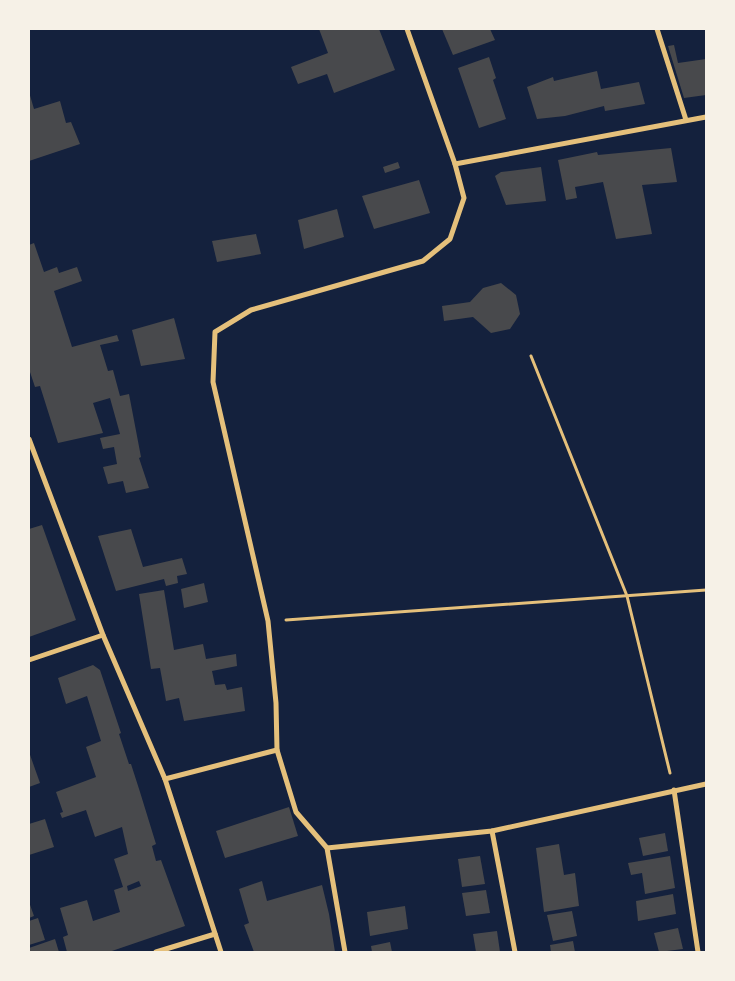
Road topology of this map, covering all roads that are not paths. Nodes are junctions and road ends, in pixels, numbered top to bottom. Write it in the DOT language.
graph roads {
  1 [pos="407,29"];
  2 [pos="657,29"];
  3 [pos="706,117"];
  4 [pos="686,120"];
  5 [pos="455,164"];
  6 [pos="29,439"];
  7 [pos="103,635"];
  8 [pos="29,660"];
  9 [pos="277,750"];
  10 [pos="165,779"];
  11 [pos="706,784"];
  12 [pos="674,790"];
  13 [pos="492,831"];
  14 [pos="327,848"];
  15 [pos="215,934"];
  16 [pos="156,952"];
  17 [pos="221,952"];
  18 [pos="345,952"];
  19 [pos="515,952"];
  20 [pos="698,952"];
  1 -- 5 [label="street"];
  2 -- 4 [label="street"];
  3 -- 4 [label="street"];
  4 -- 5 [label="street"];
  5 -- 9 [label="street"];
  6 -- 7 [label="street"];
  7 -- 8 [label="street"];
  7 -- 10 [label="street"];
  9 -- 10 [label="street"];
  9 -- 14 [label="street"];
  10 -- 15 [label="street"];
  11 -- 12 [label="street"];
  12 -- 13 [label="street"];
  12 -- 20 [label="street"];
  13 -- 14 [label="street"];
  13 -- 19 [label="street"];
  14 -- 18 [label="street"];
  15 -- 16 [label="street"];
  15 -- 17 [label="street"];
}
